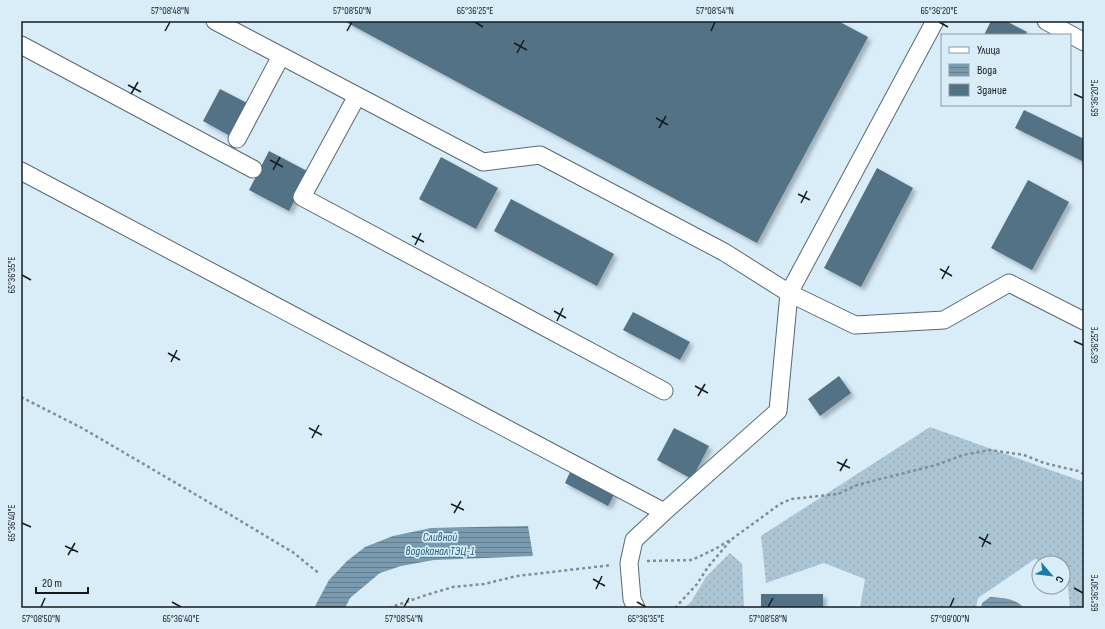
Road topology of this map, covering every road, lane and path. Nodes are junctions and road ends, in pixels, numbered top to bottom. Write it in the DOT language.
graph roads {
  1 [pos="215,21"];
  2 [pos="935,21"];
  3 [pos="1046,21"];
  4 [pos="1070,34"];
  5 [pos="1071,35"];
  6 [pos="1084,42"];
  7 [pos="21,45"];
  8 [pos="281,56"];
  9 [pos="357,96"];
  10 [pos="237,139"];
  11 [pos="253,169"];
  12 [pos="21,171"];
  13 [pos="789,293"];
  14 [pos="1084,321"];
  15 [pos="664,391"];
  16 [pos="21,397"];
  17 [pos="1084,474"];
  18 [pos="664,512"];
  19 [pos="732,539"];
  20 [pos="629,563"];
  21 [pos="320,574"];
  22 [pos="390,608"];
  23 [pos="636,608"];
  24 [pos="675,608"];
  1 -- 8 [label="lane"];
  2 -- 13 [label="lane"];
  3 -- 4 [label="lane"];
  5 -- 6 [label="lane"];
  7 -- 11 [label="lane"];
  8 -- 9 [label="lane"];
  8 -- 10 [label="lane"];
  9 -- 13 [label="lane"];
  9 -- 15 [label="lane"];
  12 -- 18 [label="lane"];
  13 -- 14 [label="lane"];
  13 -- 18 [label="lane"];
  16 -- 21 [label="path"];
  17 -- 19 [label="path"];
  18 -- 20 [label="lane"];
  19 -- 20 [label="path"];
  19 -- 24 [label="path"];
  20 -- 22 [label="path"];
  20 -- 23 [label="lane"];
}
